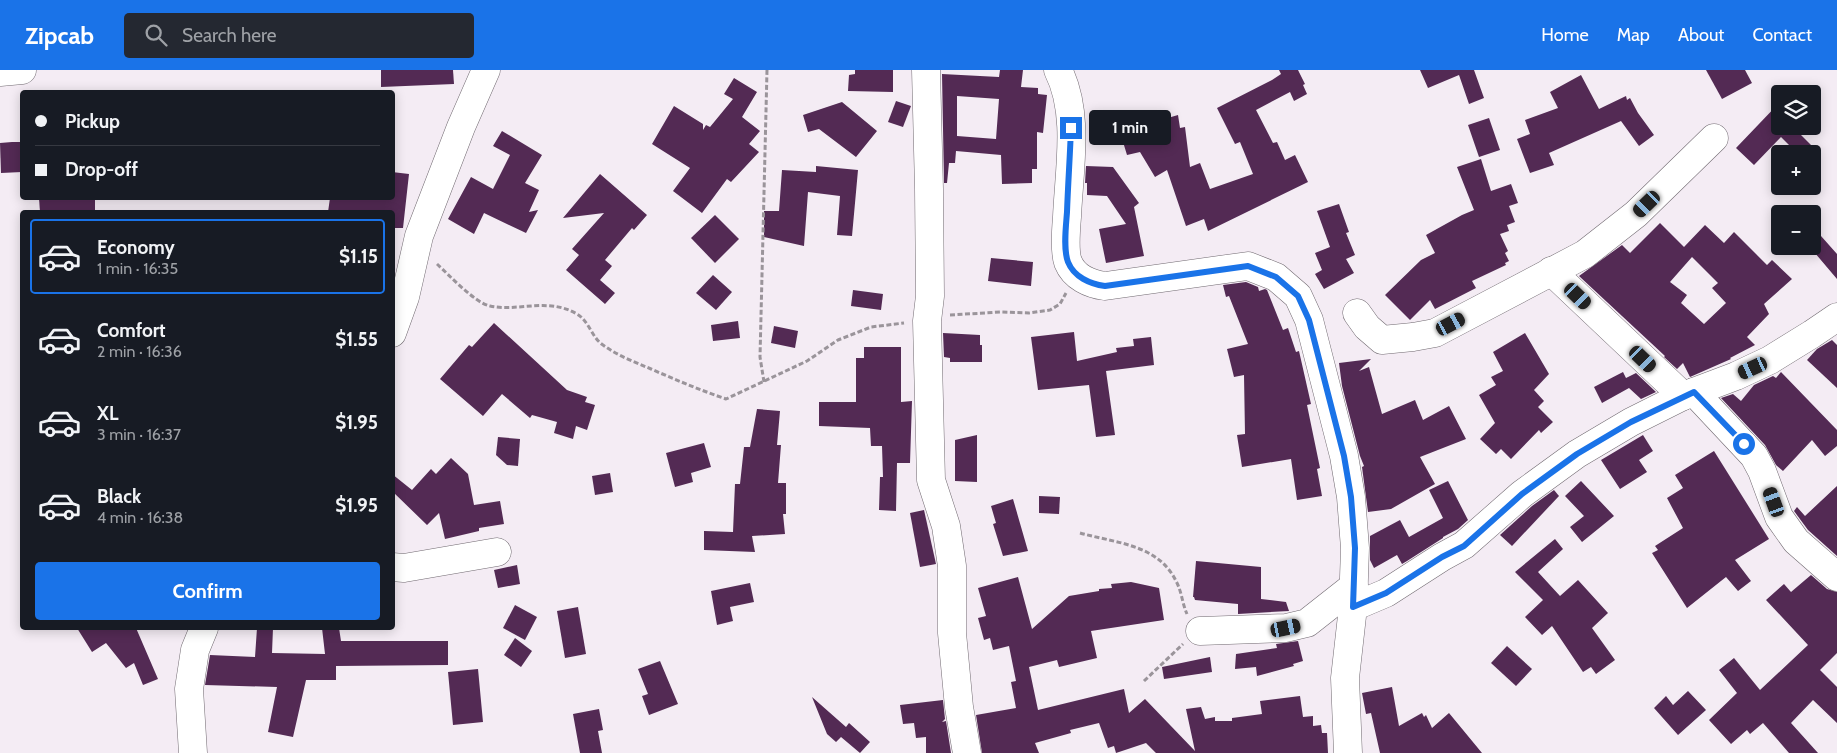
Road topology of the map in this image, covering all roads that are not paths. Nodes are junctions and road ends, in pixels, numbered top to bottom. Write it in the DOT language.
graph roads {
  1 [pos="22,70"];
  2 [pos="486,70"];
  3 [pos="926,70"];
  4 [pos="1058,70"];
  5 [pos="0,72"];
  6 [pos="1714,138"];
  7 [pos="1551,271"];
  8 [pos="1357,313"];
  9 [pos="1837,317"];
  10 [pos="395,325"];
  11 [pos="1688,394"];
  12 [pos="497,552"];
  13 [pos="395,568"];
  14 [pos="1837,577"];
  15 [pos="1353,596"];
  16 [pos="203,630"];
  17 [pos="1199,630"];
  18 [pos="193,753"];
  19 [pos="967,753"];
  20 [pos="1348,753"];
  1 -- 5 [label="street"];
  2 -- 10 [label="street"];
  3 -- 19 [label="street"];
  4 -- 15 [label="street"];
  6 -- 7 [label="street"];
  7 -- 8 [label="street"];
  7 -- 11 [label="street"];
  9 -- 11 [label="street"];
  11 -- 14 [label="street"];
  11 -- 15 [label="street"];
  12 -- 13 [label="street"];
  15 -- 17 [label="street"];
  15 -- 20 [label="street"];
  16 -- 18 [label="street"];
}
